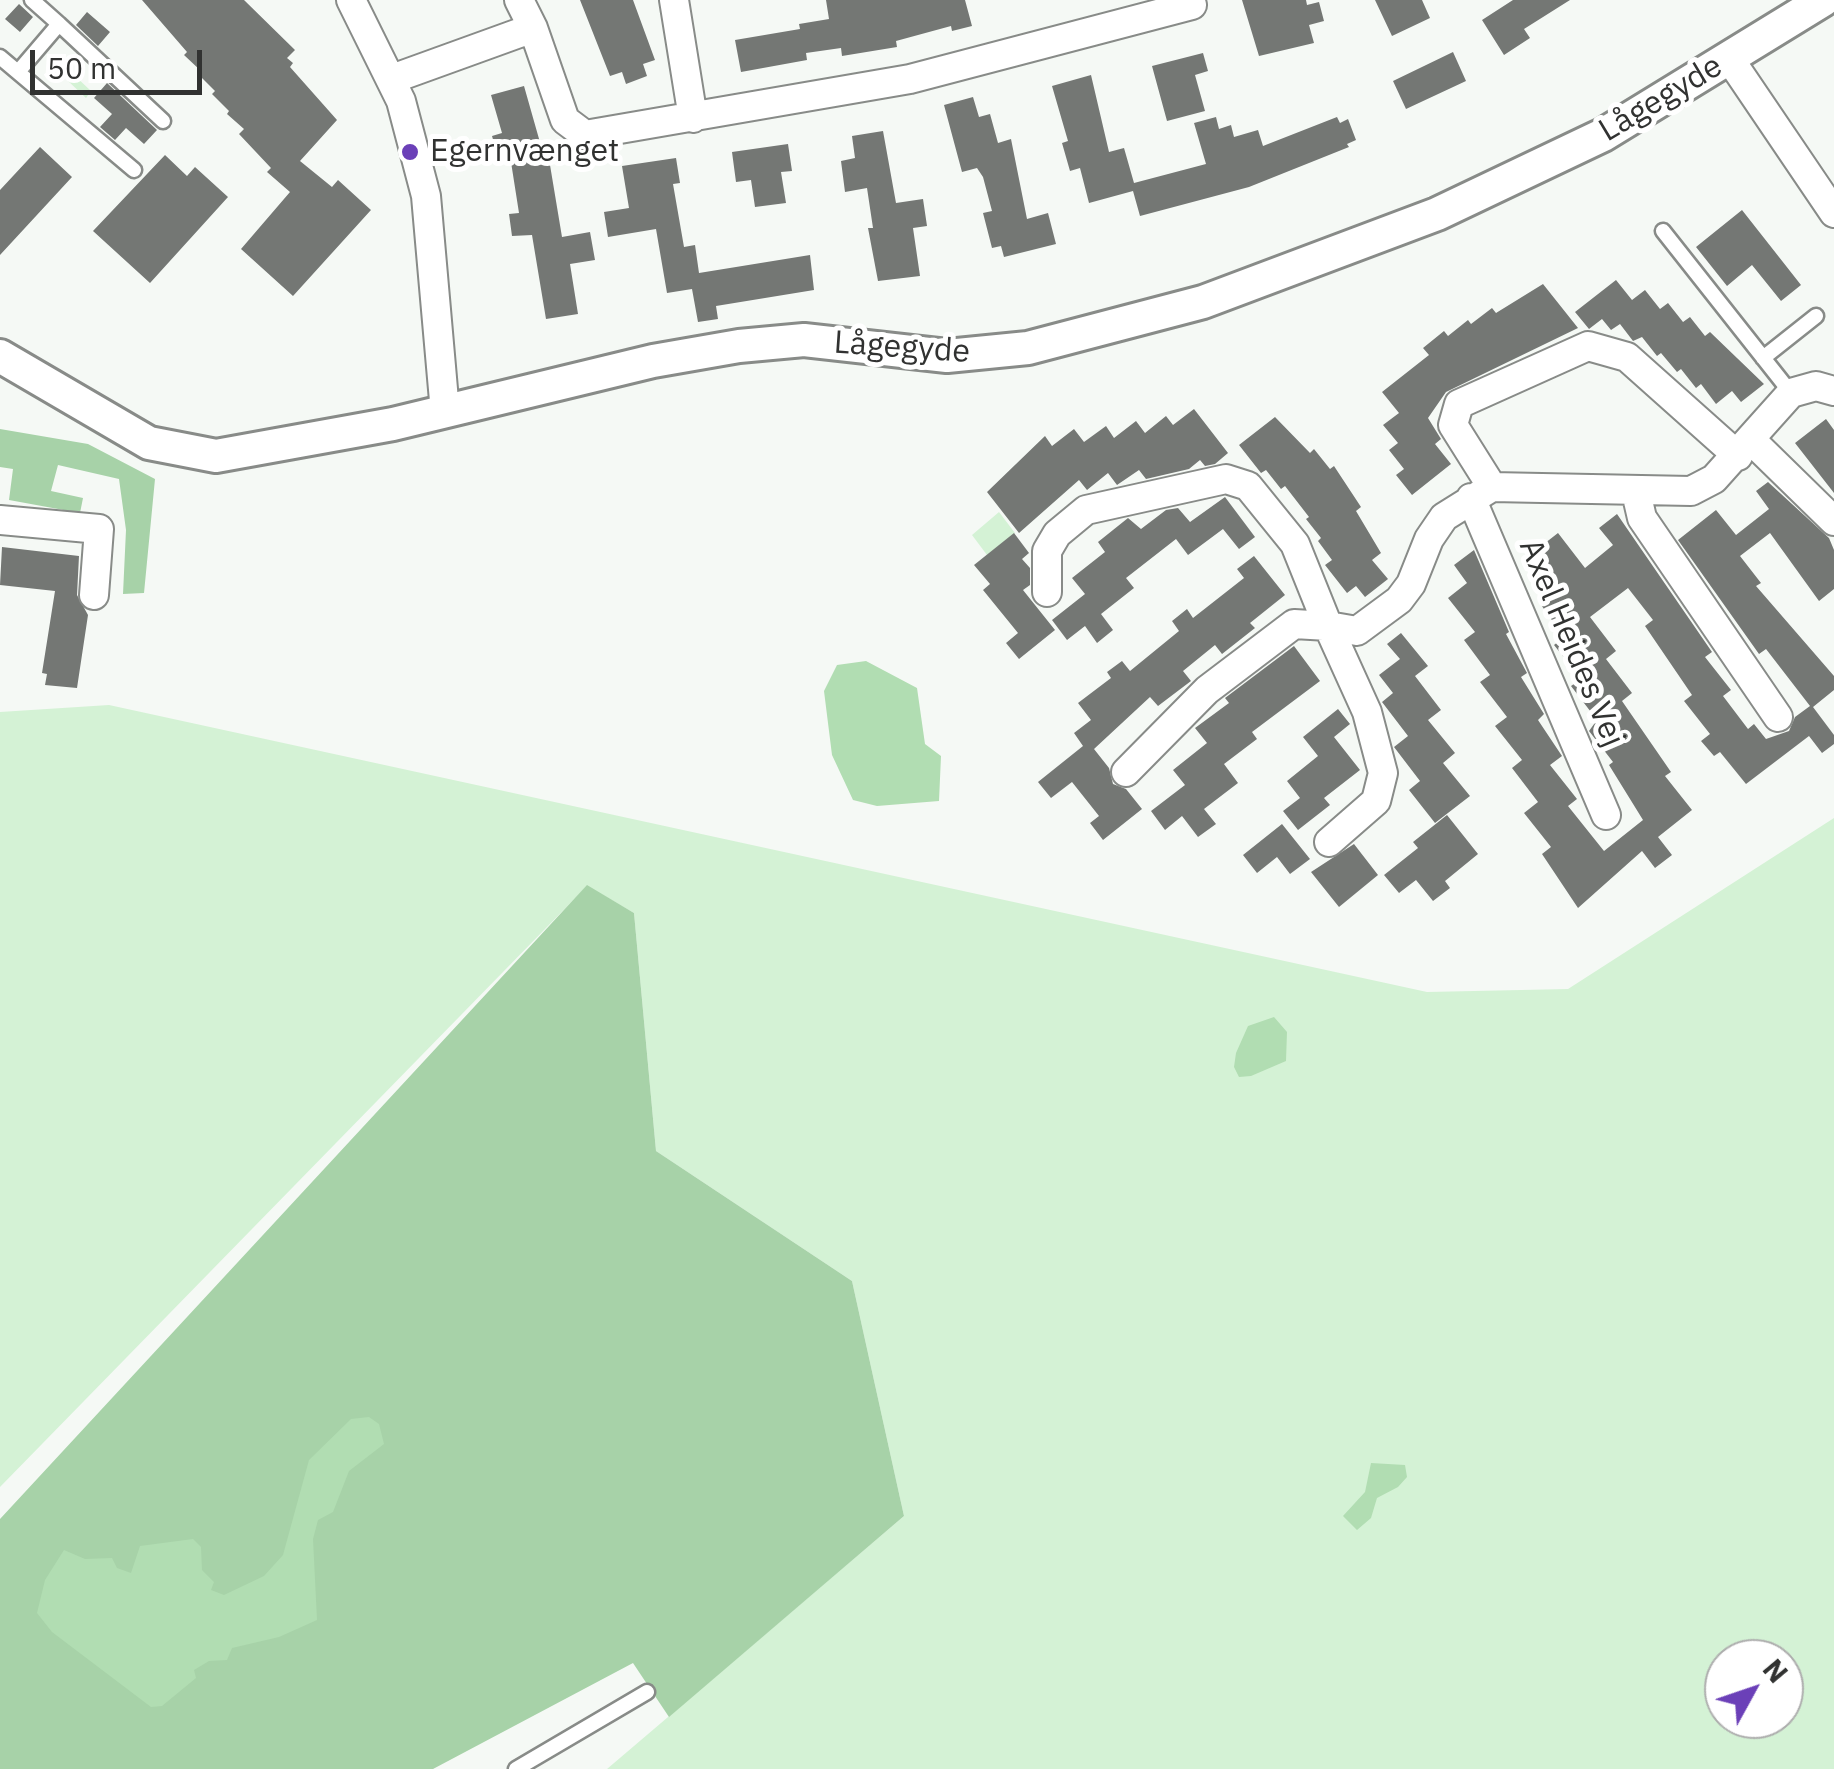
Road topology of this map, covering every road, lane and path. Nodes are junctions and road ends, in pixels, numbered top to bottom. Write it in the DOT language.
graph roads {
  1 [pos="32,0"];
  2 [pos="351,0"];
  3 [pos="519,0"];
  4 [pos="674,0"];
  5 [pos="1823,0"];
  6 [pos="1192,5"];
  7 [pos="59,24"];
  8 [pos="533,28"];
  9 [pos="0,57"];
  10 [pos="1730,58"];
  11 [pos="18,72"];
  12 [pos="392,79"];
  13 [pos="693,118"];
  14 [pos="163,121"];
  15 [pos="134,170"];
  16 [pos="1834,213"];
  17 [pos="1663,231"];
  18 [pos="1816,316"];
  19 [pos="0,356"];
  20 [pos="1763,358"];
  21 [pos="1834,391"];
  22 [pos="1791,393"];
  23 [pos="445,412"];
  24 [pos="1744,447"];
  25 [pos="1636,492"];
  26 [pos="1482,493"];
  27 [pos="0,520"];
  28 [pos="1834,521"];
  29 [pos="1047,592"];
  30 [pos="94,595"];
  31 [pos="1328,626"];
  32 [pos="1778,717"];
  33 [pos="1126,772"];
  34 [pos="1606,815"];
  35 [pos="1330,842"];
  36 [pos="647,1692"];
  37 [pos="516,1769"];
  1 -- 7 [label="lane"];
  2 -- 12 [label="street"];
  3 -- 8 [label="street"];
  4 -- 13 [label="street"];
  5 -- 10 [label="street, Lågegyde"];
  6 -- 13 [label="street"];
  7 -- 11 [label="lane"];
  7 -- 14 [label="lane"];
  8 -- 12 [label="street"];
  8 -- 13 [label="street"];
  9 -- 11 [label="lane"];
  10 -- 16 [label="street"];
  10 -- 23 [label="street, Lågegyde"];
  11 -- 15 [label="lane"];
  12 -- 23 [label="street"];
  17 -- 20 [label="lane"];
  18 -- 20 [label="lane"];
  19 -- 23 [label="street, Lågegyde"];
  20 -- 22 [label="lane"];
  21 -- 22 [label="street"];
  22 -- 24 [label="street, Axel Heides Vej"];
  24 -- 25 [label="street, Axel Heides Vej"];
  24 -- 26 [label="street, Axel Heides Vej"];
  24 -- 28 [label="street, Axel Heides Vej"];
  25 -- 26 [label="street, Axel Heides Vej"];
  25 -- 32 [label="street"];
  26 -- 31 [label="street"];
  26 -- 34 [label="street, Axel Heides Vej"];
  27 -- 30 [label="street"];
  29 -- 31 [label="street"];
  31 -- 33 [label="street"];
  31 -- 35 [label="street"];
  36 -- 37 [label="lane"];
}
